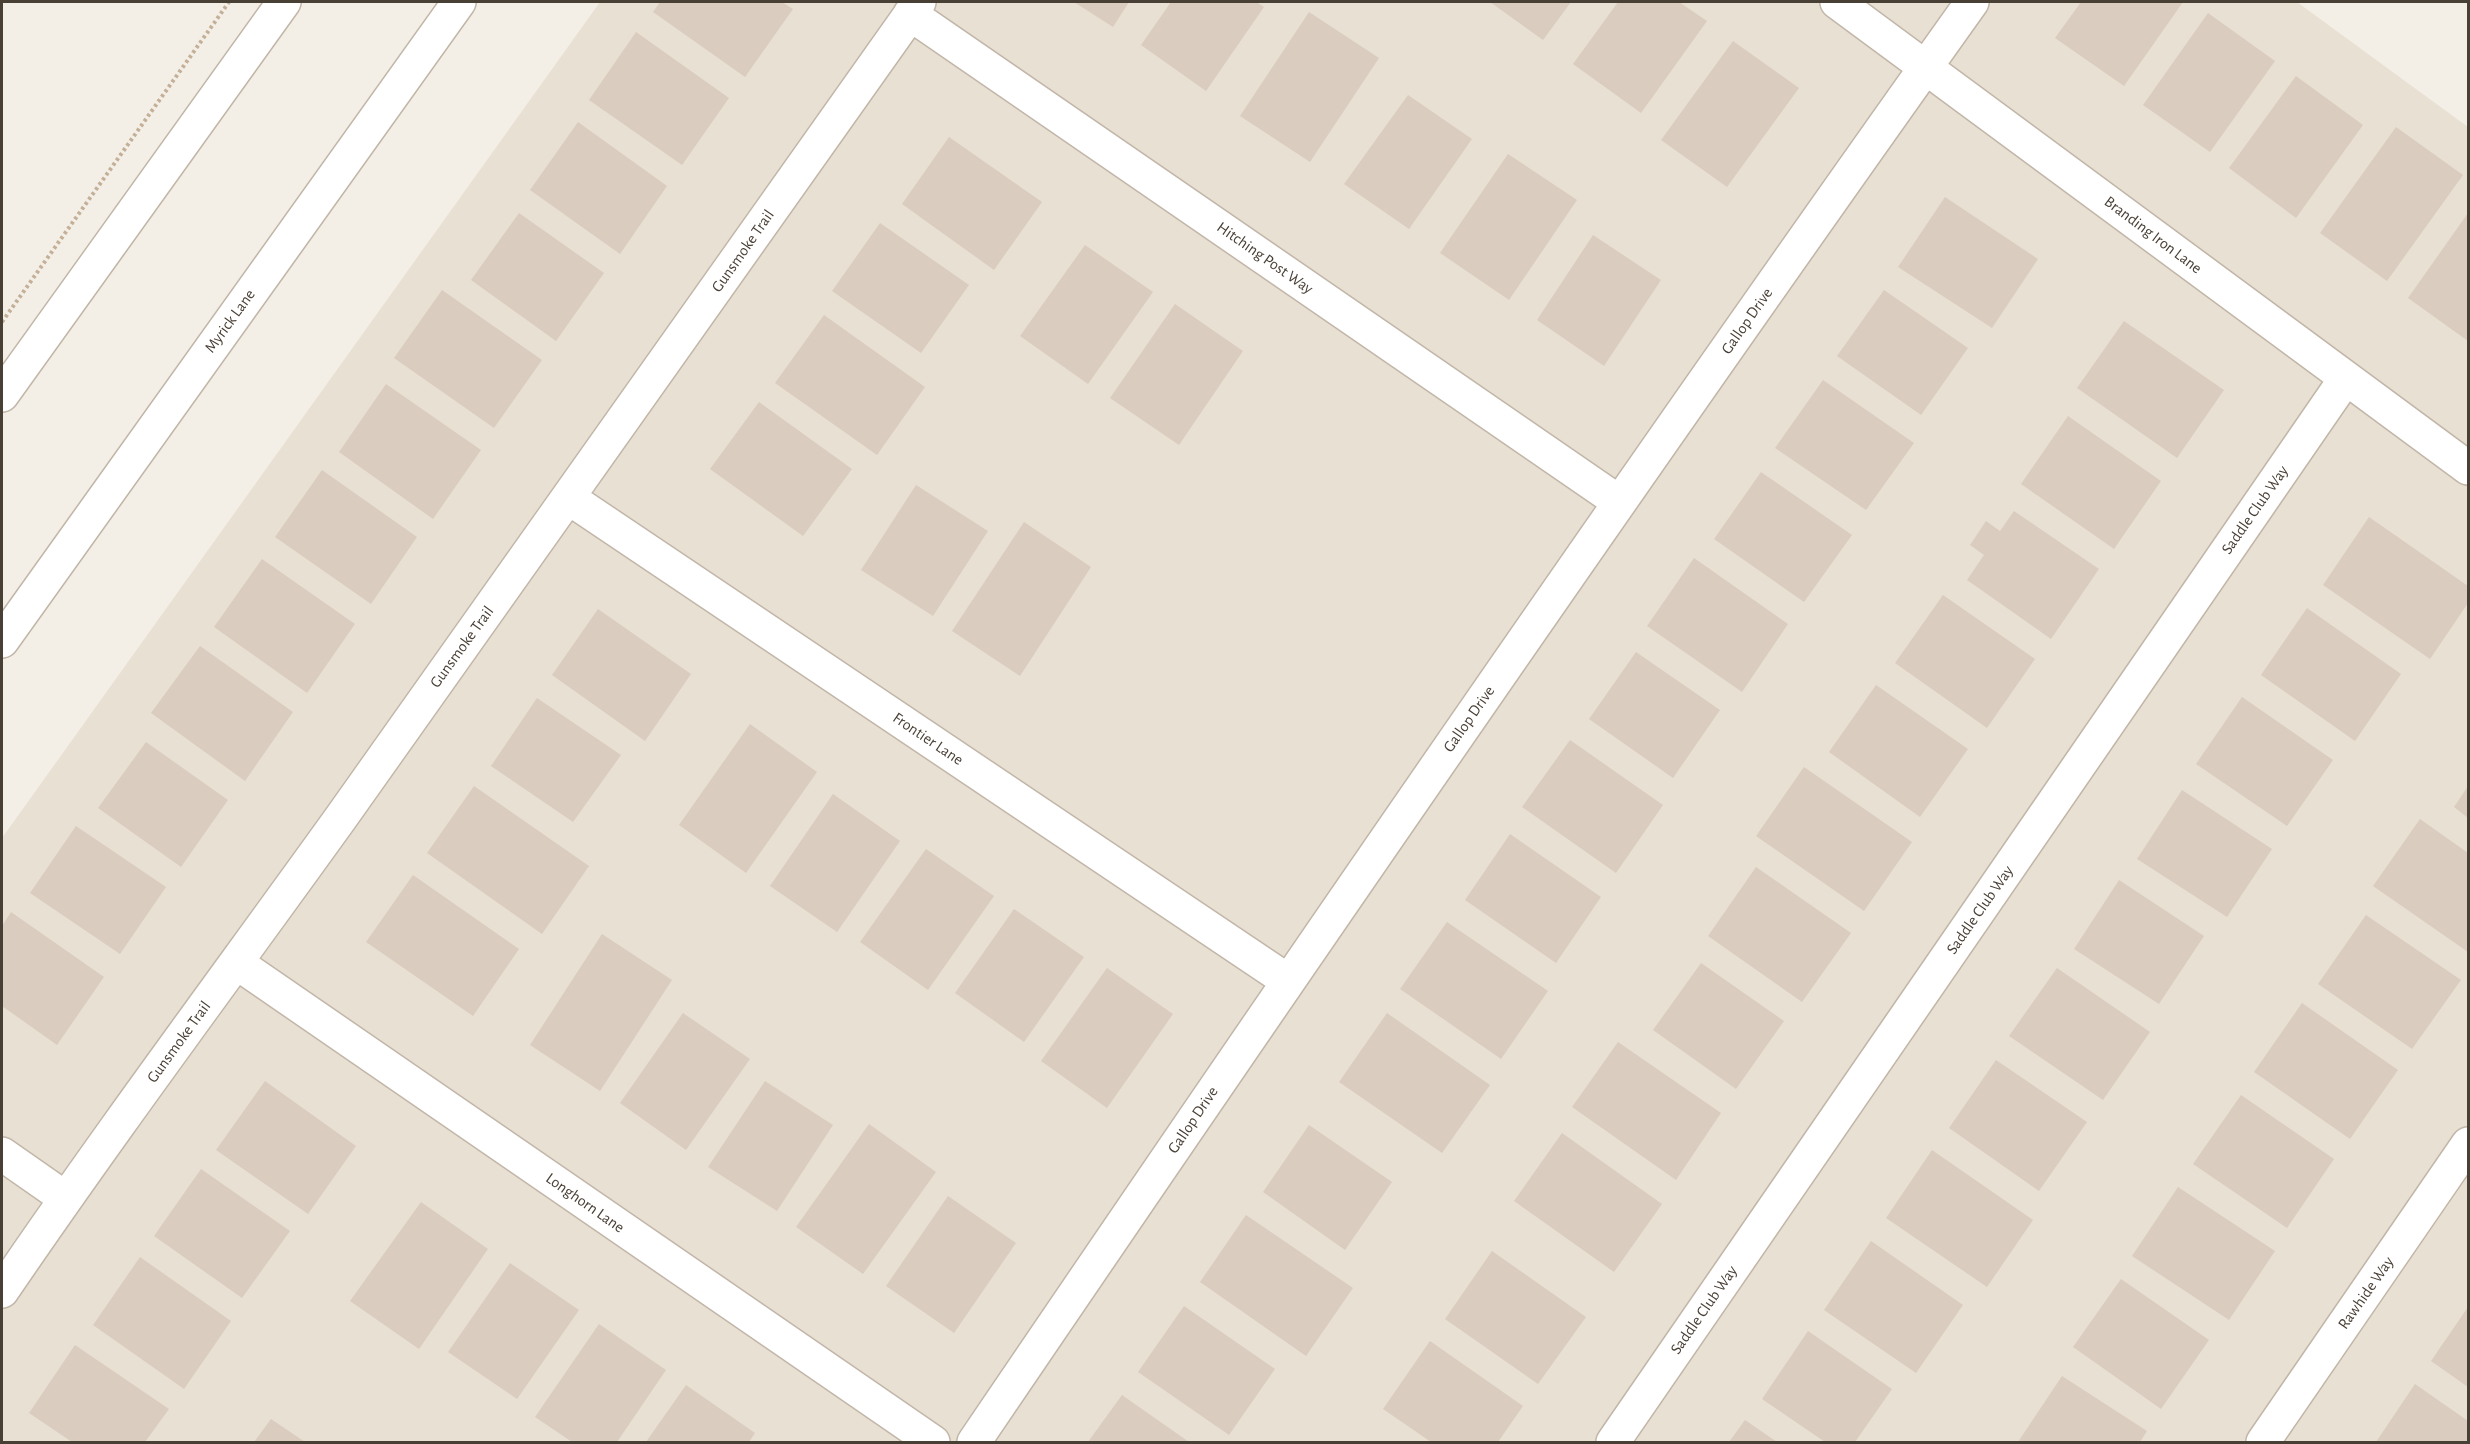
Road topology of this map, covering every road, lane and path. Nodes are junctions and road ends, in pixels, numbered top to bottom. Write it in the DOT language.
graph roads {
  1 [pos="228,2"];
  2 [pos="284,2"];
  3 [pos="459,2"];
  4 [pos="1837,2"];
  5 [pos="1972,2"];
  6 [pos="915,8"];
  7 [pos="1926,67"];
  8 [pos="2,322"];
  9 [pos="2346,378"];
  10 [pos="2,395"];
  11 [pos="2469,468"];
  12 [pos="568,498"];
  13 [pos="1619,502"];
  14 [pos="2,641"];
  15 [pos="237,963"];
  16 [pos="1288,981"];
  17 [pos="2469,1144"];
  18 [pos="2,1154"];
  19 [pos="65,1198"];
  20 [pos="2,1291"];
  21 [pos="933,1443"];
  22 [pos="974,1443"];
  23 [pos="1613,1443"];
  24 [pos="2263,1443"];
  1 -- 8 [label="path"];
  2 -- 10 [label="street"];
  3 -- 14 [label="street, Myrick Lane"];
  4 -- 7 [label="street, Branding Iron Lane"];
  5 -- 7 [label="street, Gallop Drive"];
  6 -- 12 [label="street, Gunsmoke Trail"];
  6 -- 13 [label="street, Hitching Post Way"];
  7 -- 9 [label="street, Branding Iron Lane"];
  7 -- 13 [label="street, Gallop Drive"];
  9 -- 11 [label="street, Branding Iron Lane"];
  9 -- 23 [label="street, Saddle Club Way"];
  12 -- 15 [label="street, Gunsmoke Trail"];
  12 -- 16 [label="street, Frontier Lane"];
  13 -- 16 [label="street, Gallop Drive"];
  15 -- 19 [label="street, Gunsmoke Trail"];
  15 -- 21 [label="street, Longhorn Lane"];
  16 -- 22 [label="street, Gallop Drive"];
  17 -- 24 [label="street, Rawhide Way"];
  18 -- 19 [label="street"];
  19 -- 20 [label="street, Gunsmoke Trail"];
}
